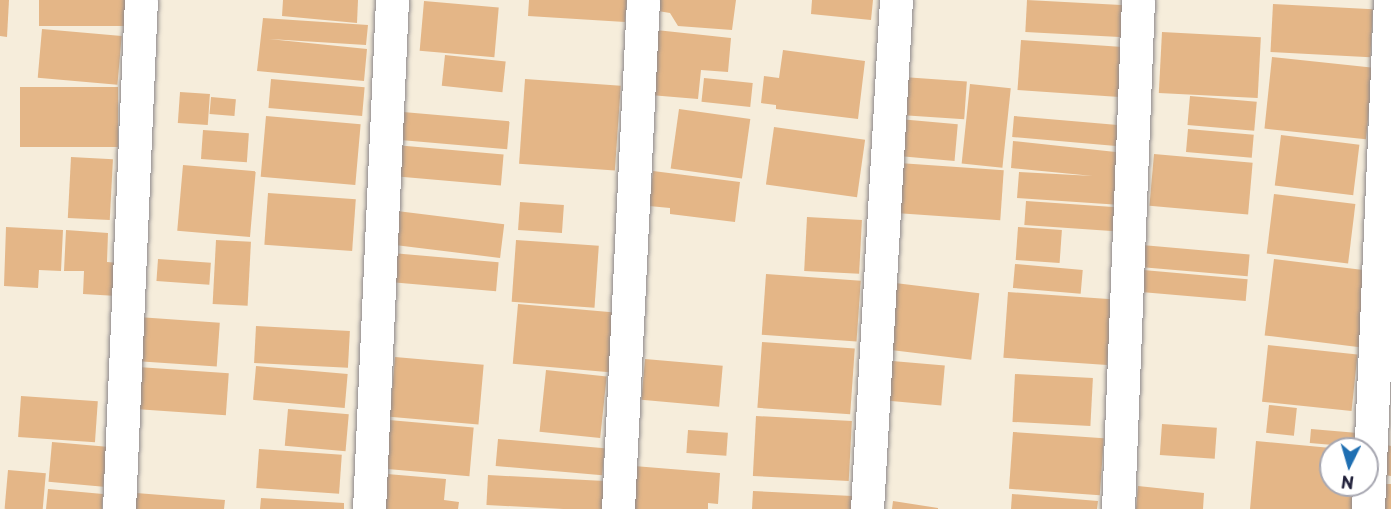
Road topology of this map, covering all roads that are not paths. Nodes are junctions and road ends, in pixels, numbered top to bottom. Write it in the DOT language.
graph roads {
  1 [pos="141,0"];
  2 [pos="392,0"];
  3 [pos="643,0"];
  4 [pos="896,0"];
  5 [pos="1138,0"];
  6 [pos="1390,0"];
  7 [pos="119,509"];
  8 [pos="369,509"];
  9 [pos="618,509"];
  10 [pos="867,509"];
  11 [pos="1118,509"];
  12 [pos="1368,509"];
  1 -- 7 [label="street"];
  2 -- 8 [label="street"];
  3 -- 9 [label="street"];
  4 -- 10 [label="street"];
  5 -- 11 [label="street"];
  6 -- 12 [label="street"];
}
